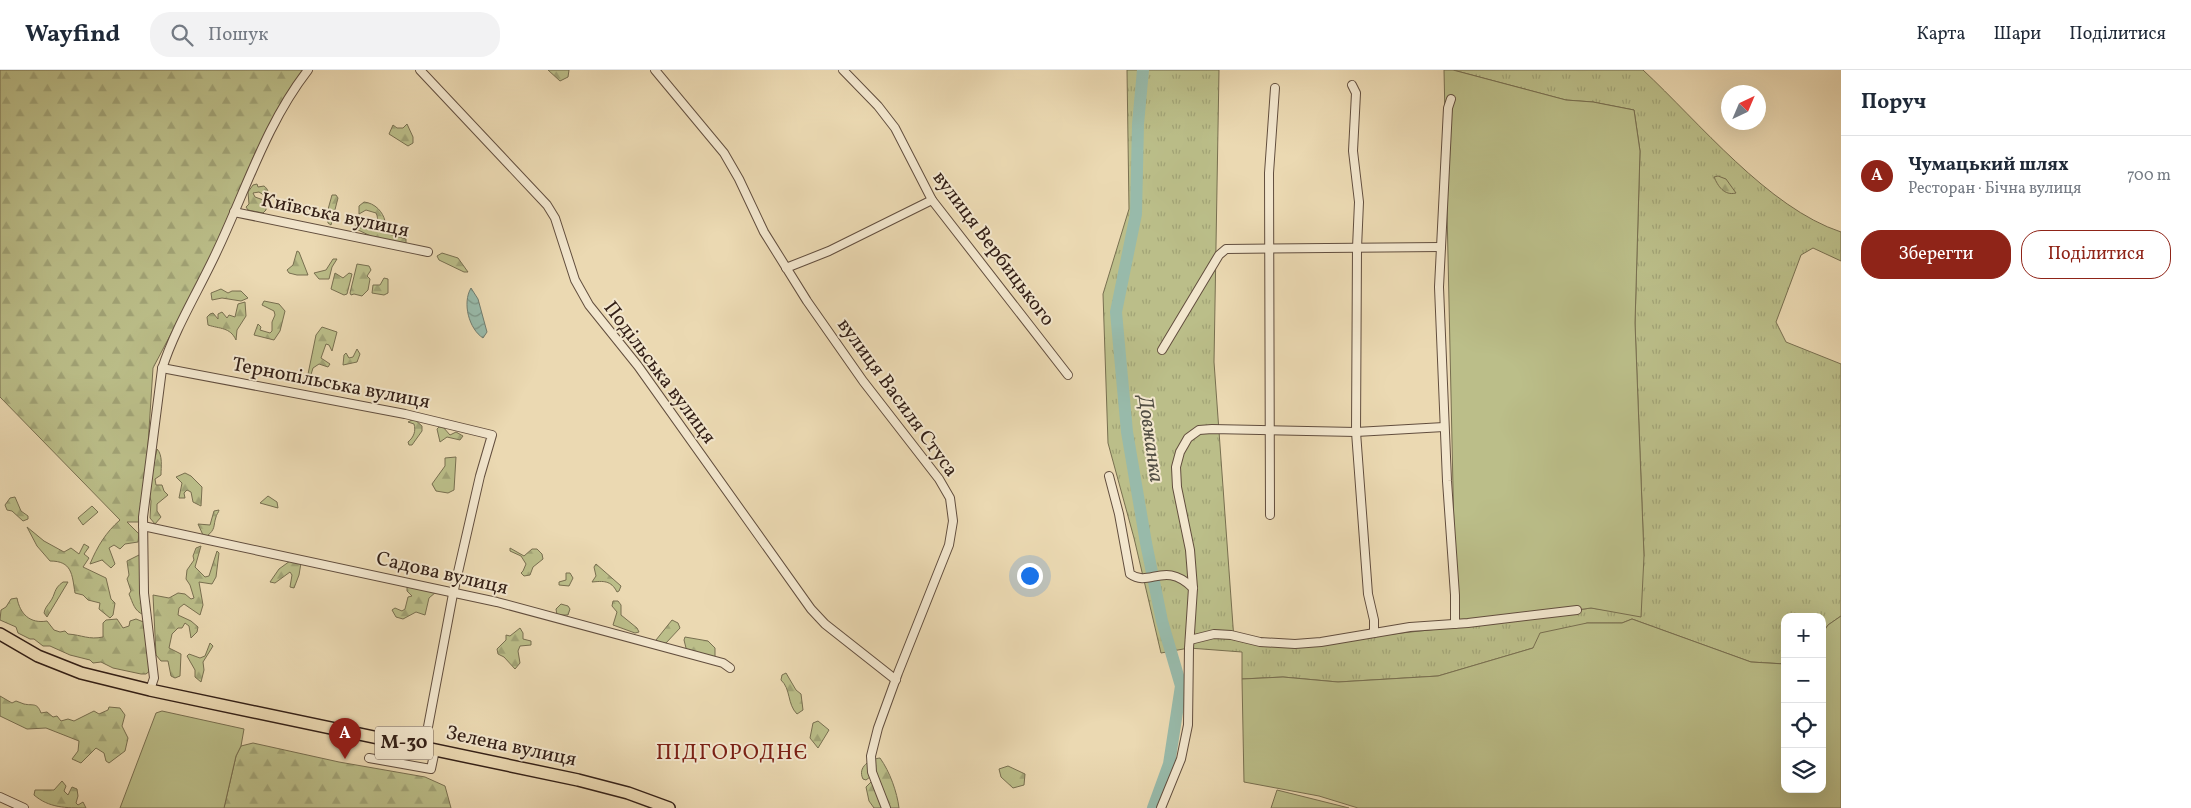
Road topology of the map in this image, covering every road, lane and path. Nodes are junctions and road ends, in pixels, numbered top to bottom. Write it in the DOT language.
graph roads {
  1 [pos="308,70"];
  2 [pos="420,70"];
  3 [pos="655,70"];
  4 [pos="843,70"];
  5 [pos="1352,86"];
  6 [pos="1275,88"];
  7 [pos="1451,98"];
  8 [pos="932,200"];
  9 [pos="234,212"];
  10 [pos="1441,247"];
  11 [pos="1356,248"];
  12 [pos="1269,249"];
  13 [pos="428,252"];
  14 [pos="786,268"];
  15 [pos="1162,350"];
  16 [pos="162,368"];
  17 [pos="1068,375"];
  18 [pos="1444,427"];
  19 [pos="1268,430"];
  20 [pos="1356,432"];
  21 [pos="1109,476"];
  22 [pos="1270,515"];
  23 [pos="143,526"];
  24 [pos="1193,588"];
  25 [pos="453,594"];
  26 [pos="1577,610"];
  27 [pos="1455,624"];
  28 [pos="1374,633"];
  29 [pos="0,634"];
  30 [pos="1190,640"];
  31 [pos="730,668"];
  32 [pos="896,680"];
  33 [pos="150,690"];
  34 [pos="429,749"];
  35 [pos="369,758"];
  36 [pos="0,797"];
  37 [pos="24,808"];
  38 [pos="669,808"];
  39 [pos="886,808"];
  40 [pos="1161,808"];
  1 -- 9 [label="street"];
  2 -- 32 [label="street, Подільська вулиця"];
  3 -- 14 [label="street, вулиця Василя Стуса"];
  4 -- 8 [label="street, вулиця Вербицького"];
  5 -- 11 [label="street"];
  6 -- 12 [label="street"];
  7 -- 10 [label="street"];
  8 -- 14 [label="street"];
  8 -- 17 [label="street, вулиця Вербицького"];
  9 -- 13 [label="street, Київська вулиця"];
  9 -- 16 [label="street"];
  10 -- 11 [label="street"];
  10 -- 18 [label="street"];
  11 -- 12 [label="street"];
  11 -- 20 [label="street"];
  12 -- 15 [label="street"];
  12 -- 19 [label="street"];
  14 -- 32 [label="street, вулиця Василя Стуса"];
  16 -- 23 [label="street"];
  16 -- 25 [label="street, Тернопільська вулиця"];
  18 -- 20 [label="street"];
  18 -- 27 [label="street"];
  19 -- 20 [label="street"];
  19 -- 22 [label="street"];
  19 -- 24 [label="street"];
  20 -- 28 [label="street"];
  21 -- 24 [label="street"];
  23 -- 25 [label="street, Садова вулиця"];
  23 -- 33 [label="street"];
  24 -- 30 [label="street"];
  25 -- 31 [label="street, Садова вулиця"];
  25 -- 34 [label="street"];
  26 -- 27 [label="street"];
  27 -- 28 [label="street"];
  28 -- 30 [label="street"];
  29 -- 33 [label="highway, Зелена вулиця / М-30"];
  30 -- 40 [label="street"];
  32 -- 39 [label="street, вулиця Василя Стуса"];
  33 -- 34 [label="highway, Зелена вулиця / М-30"];
  34 -- 35 [label="street"];
  34 -- 38 [label="highway, Зелена вулиця / М-30"];
  36 -- 37 [label="street"];
}
